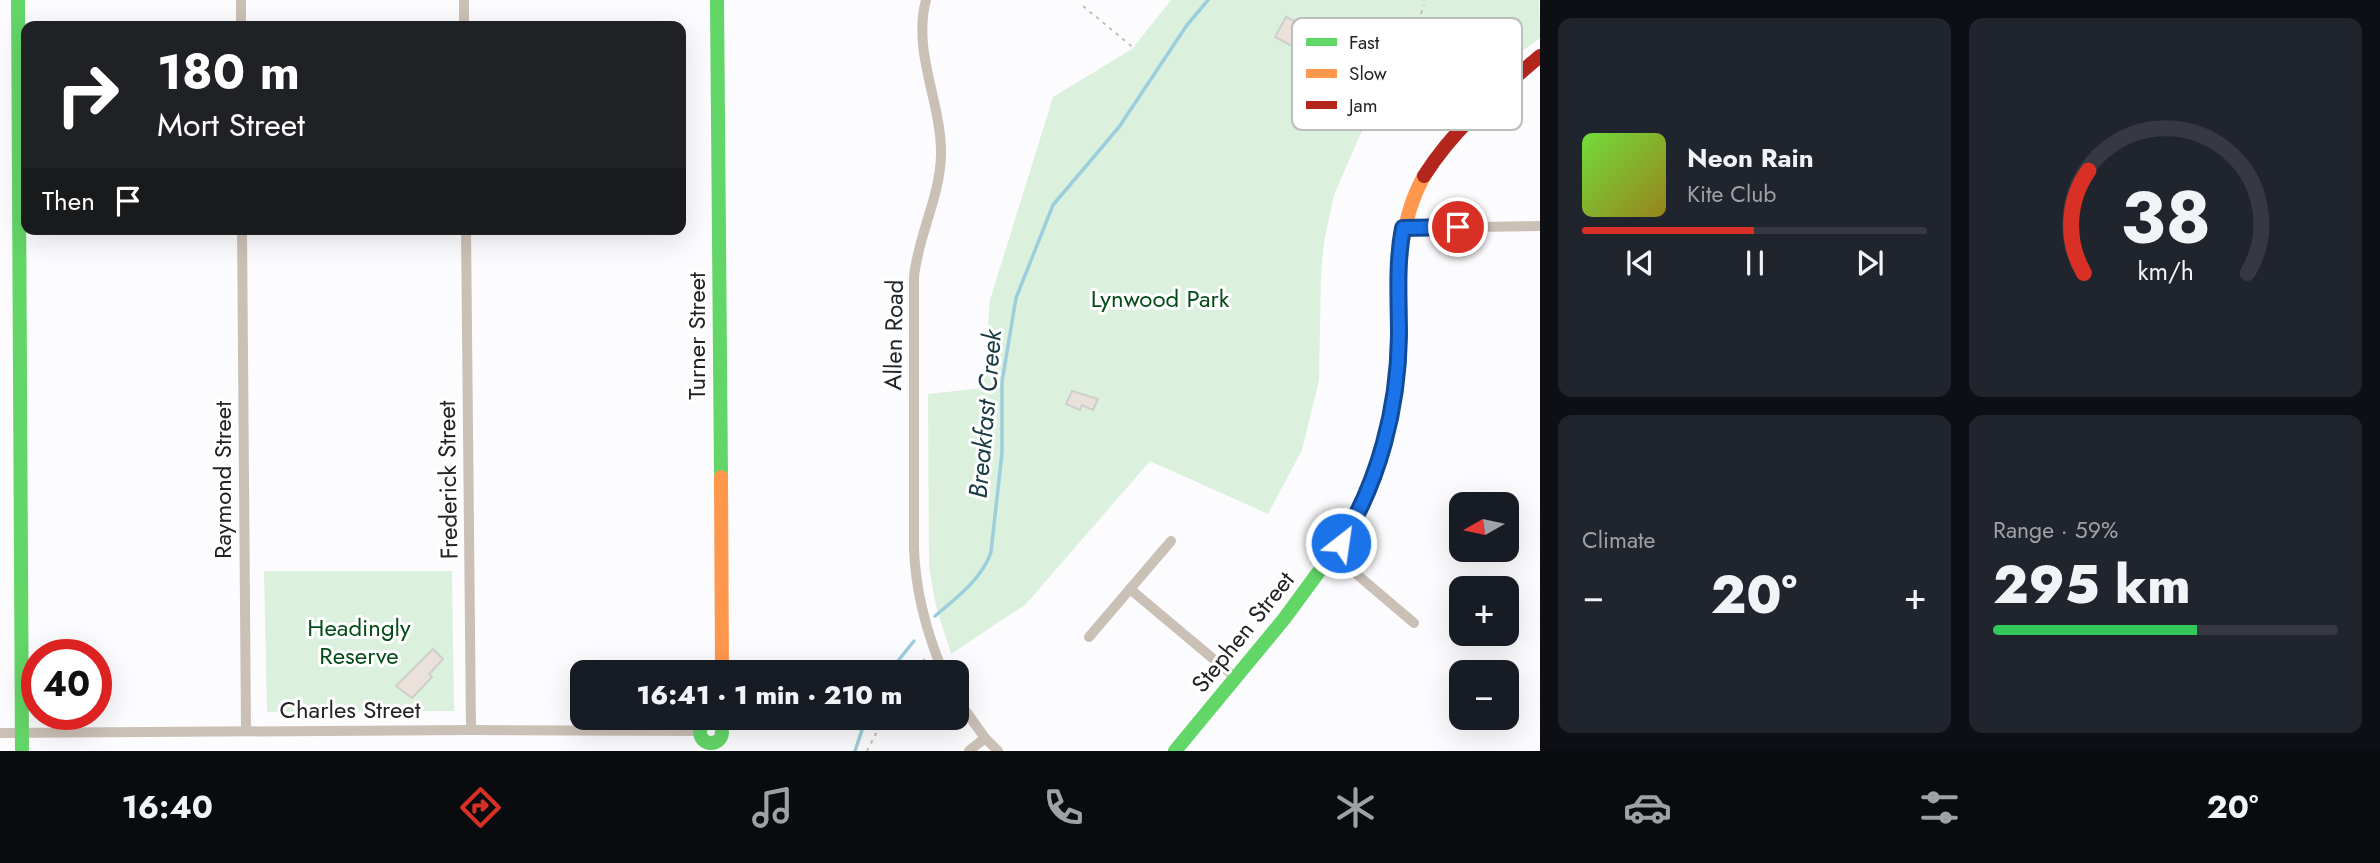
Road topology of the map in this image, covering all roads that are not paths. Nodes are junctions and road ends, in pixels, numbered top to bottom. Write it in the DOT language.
graph roads {
  1 [pos="18,0"];
  2 [pos="241,0"];
  3 [pos="464,0"];
  4 [pos="717,0"];
  5 [pos="926,0"];
  6 [pos="241,21"];
  7 [pos="464,21"];
  8 [pos="1540,56"];
  9 [pos="1522,73"];
  10 [pos="1460,130"];
  11 [pos="1540,226"];
  12 [pos="1403,228"];
  13 [pos="242,235"];
  14 [pos="466,235"];
  15 [pos="1171,541"];
  16 [pos="1334,555"];
  17 [pos="1130,589"];
  18 [pos="1414,622"];
  19 [pos="1089,636"];
  20 [pos="722,660"];
  21 [pos="939,660"];
  22 [pos="1236,678"];
  23 [pos="969,716"];
  24 [pos="471,730"];
  25 [pos="246,732"];
  26 [pos="0,733"];
  27 [pos="22,733"];
  28 [pos="985,738"];
  29 [pos="705,741"];
  30 [pos="22,751"];
  31 [pos="969,751"];
  32 [pos="998,751"];
  33 [pos="1175,751"];
  1 -- 27 [label="street"];
  2 -- 6 [label="street"];
  3 -- 7 [label="street"];
  4 -- 20 [label="street, Turner Street"];
  5 -- 21 [label="street, Allen Road"];
  8 -- 9 [label="street, Stephen Street"];
  10 -- 12 [label="street, Stephen Street"];
  11 -- 12 [label="street"];
  12 -- 16 [label="street, Stephen Street"];
  13 -- 25 [label="street, Raymond Street"];
  14 -- 24 [label="street, Frederick Street"];
  15 -- 17 [label="street"];
  16 -- 18 [label="street"];
  16 -- 22 [label="street, Stephen Street"];
  17 -- 19 [label="street"];
  17 -- 22 [label="street"];
  22 -- 33 [label="street, Stephen Street"];
  23 -- 28 [label="street"];
  24 -- 25 [label="street, Charles Street"];
  24 -- 29 [label="street, Charles Street"];
  25 -- 27 [label="street, Charles Street"];
  26 -- 27 [label="street, Charles Street"];
  27 -- 30 [label="street"];
  28 -- 31 [label="street"];
  28 -- 32 [label="street"];
}
